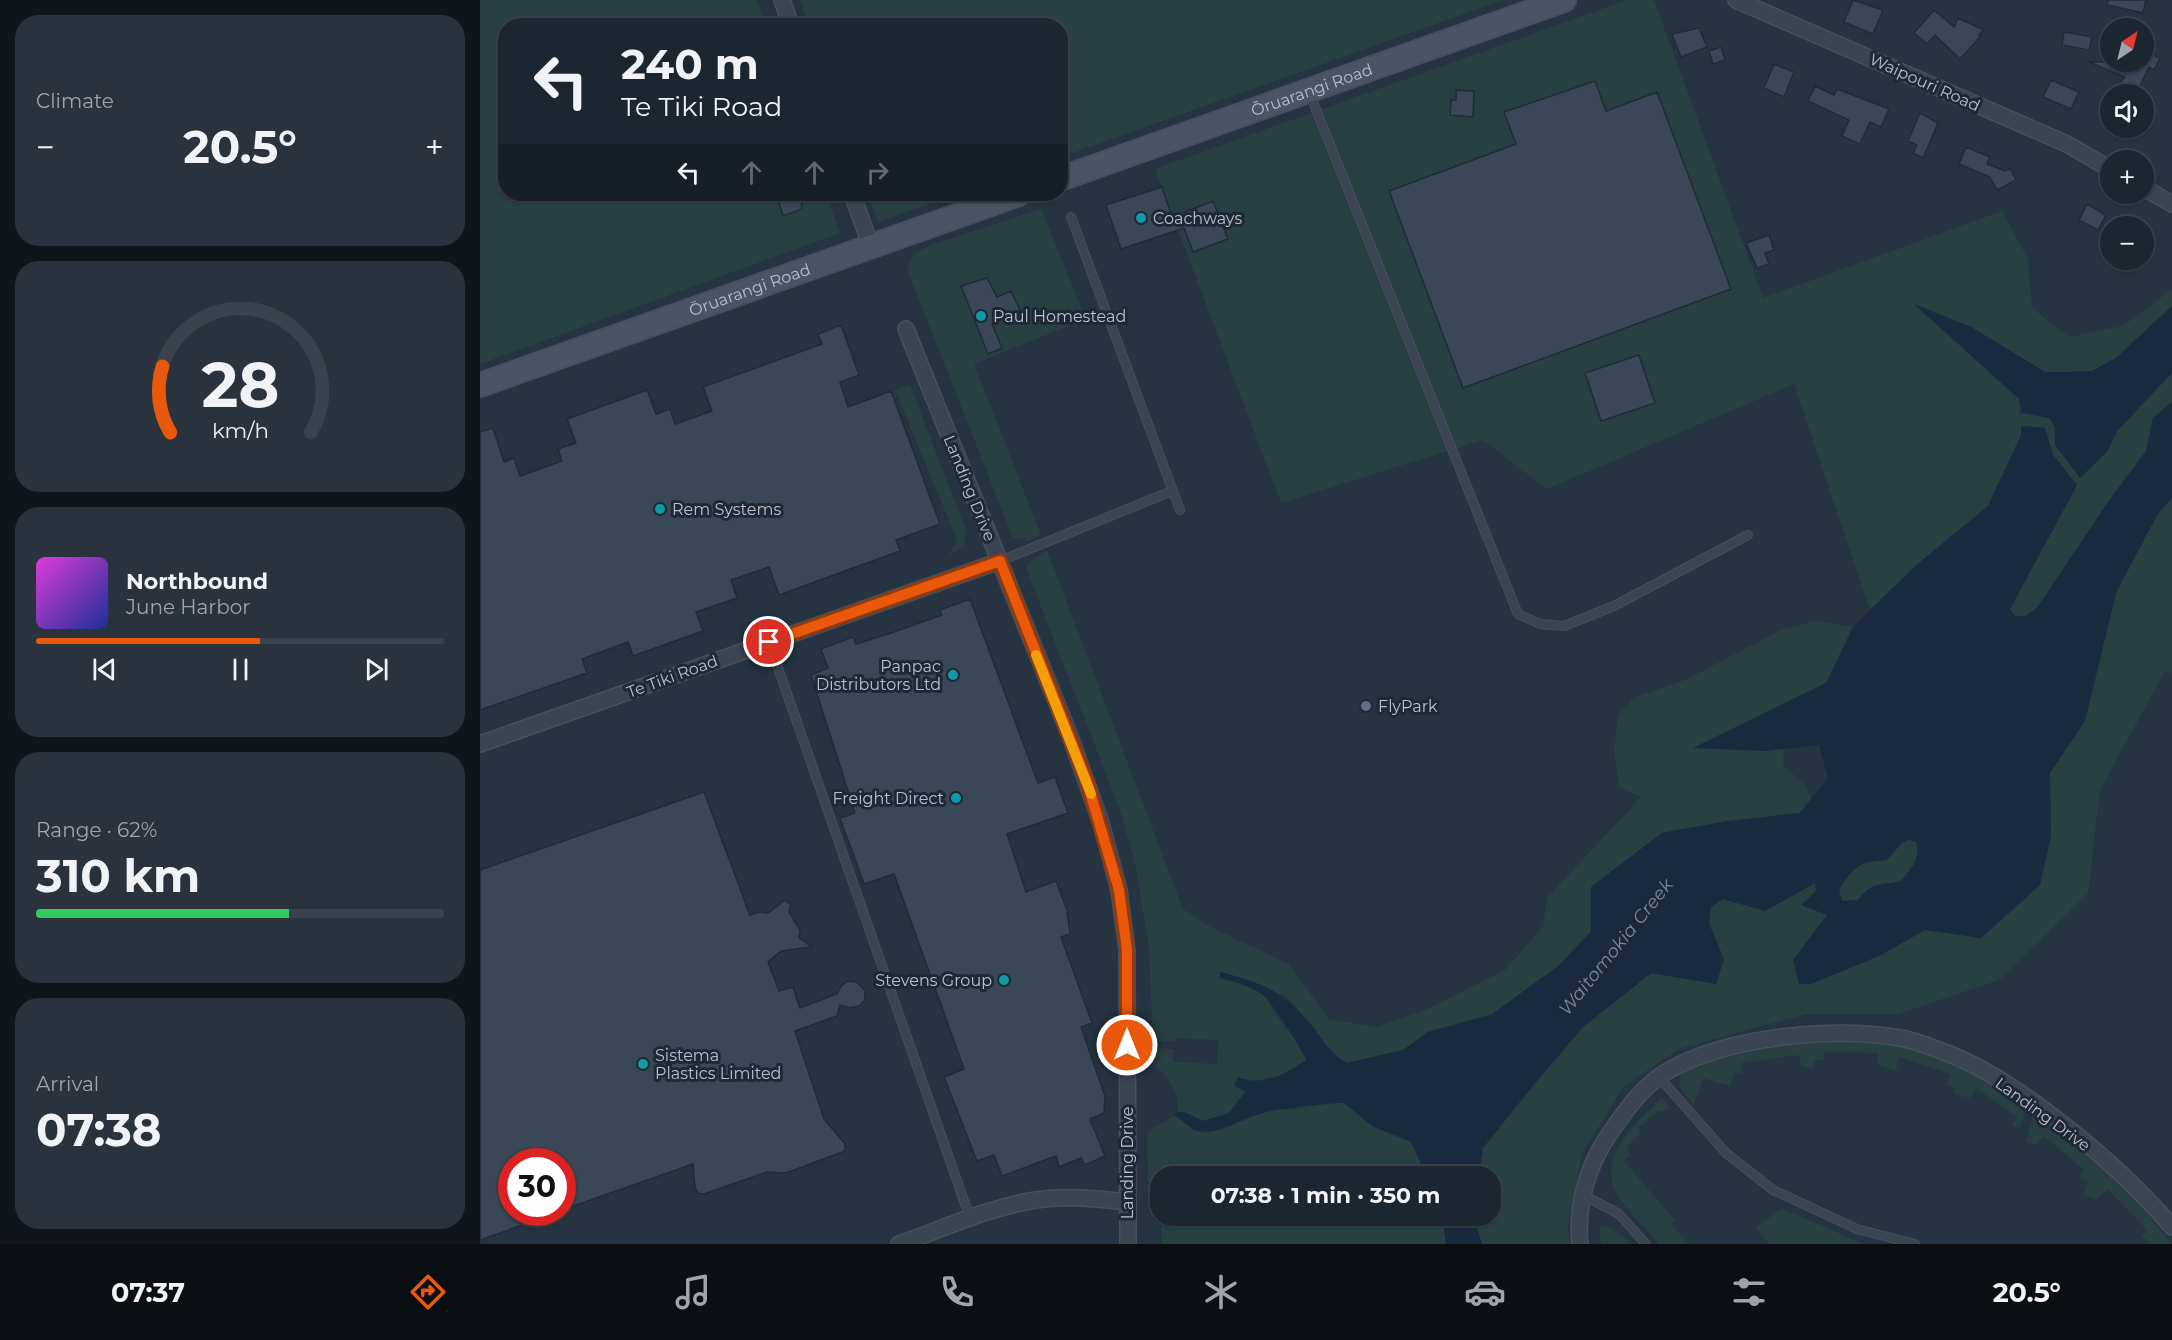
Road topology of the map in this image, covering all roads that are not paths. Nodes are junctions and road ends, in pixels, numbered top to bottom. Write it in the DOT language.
graph roads {
  1 [pos="782,0"];
  2 [pos="1564,0"];
  3 [pos="1736,0"];
  4 [pos="788,18"];
  5 [pos="1308,90"];
  6 [pos="2100,163"];
  7 [pos="1068,176"];
  8 [pos="2154,194"];
  9 [pos="855,201"];
  10 [pos="999,201"];
  11 [pos="2172,204"];
  12 [pos="1071,217"];
  13 [pos="871,246"];
  14 [pos="906,329"];
  15 [pos="480,385"];
  16 [pos="1172,491"];
  17 [pos="1180,510"];
  18 [pos="1748,535"];
  19 [pos="1000,561"];
  20 [pos="769,642"];
  21 [pos="480,744"];
  22 [pos="1659,1077"];
  23 [pos="1583,1195"];
  24 [pos="1128,1202"];
  25 [pos="971,1219"];
  26 [pos="2172,1227"];
  27 [pos="899,1244"];
  28 [pos="1128,1244"];
  29 [pos="1580,1244"];
  30 [pos="1646,1244"];
  31 [pos="1914,1244"];
  1 -- 4 [label="street"];
  2 -- 5 [label="street, Ōruarangi Road"];
  3 -- 6 [label="street, Waipouri Road"];
  5 -- 7 [label="street, Ōruarangi Road"];
  5 -- 18 [label="lane"];
  8 -- 11 [label="street"];
  9 -- 13 [label="street"];
  10 -- 13 [label="street, Ōruarangi Road"];
  12 -- 16 [label="lane"];
  13 -- 15 [label="street, Ōruarangi Road"];
  14 -- 19 [label="street, Landing Drive"];
  16 -- 17 [label="lane"];
  16 -- 19 [label="lane"];
  19 -- 20 [label="street, Te Tiki Road"];
  19 -- 24 [label="street, Landing Drive"];
  20 -- 21 [label="street, Te Tiki Road"];
  20 -- 25 [label="lane"];
  22 -- 23 [label="street, Landing Drive"];
  22 -- 26 [label="street, Landing Drive"];
  22 -- 31 [label="lane"];
  23 -- 29 [label="street, Landing Drive"];
  23 -- 30 [label="lane"];
  24 -- 25 [label="street"];
  24 -- 28 [label="street, Landing Drive"];
  25 -- 27 [label="street"];
}
